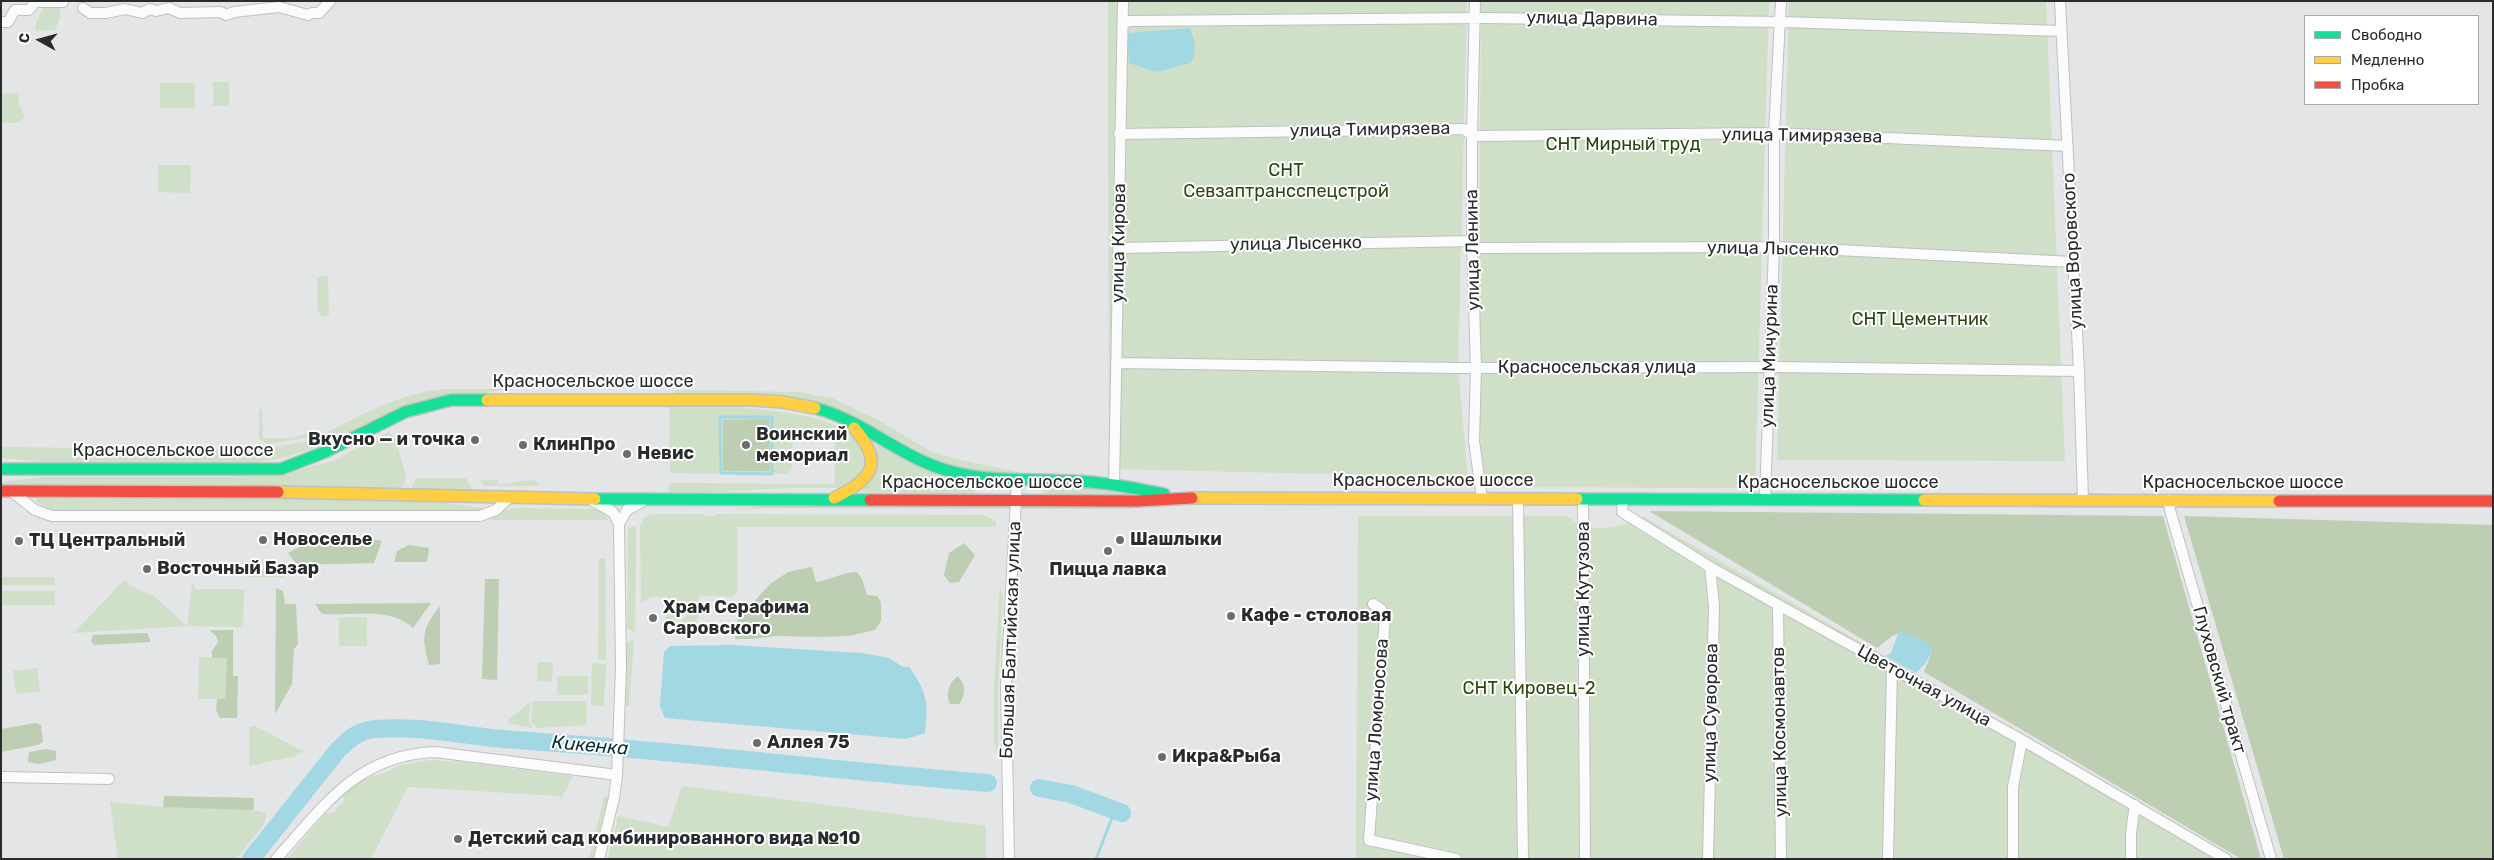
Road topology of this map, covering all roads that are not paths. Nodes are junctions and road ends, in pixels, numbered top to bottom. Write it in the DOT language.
graph roads {
  1 [pos="330,1"];
  2 [pos="1123,1"];
  3 [pos="1475,1"];
  4 [pos="1781,1"];
  5 [pos="2060,1"];
  6 [pos="63,2"];
  7 [pos="83,8"];
  8 [pos="1475,18"];
  9 [pos="1780,21"];
  10 [pos="1,22"];
  11 [pos="1123,23"];
  12 [pos="2061,31"];
  13 [pos="1774,133"];
  14 [pos="1119,134"];
  15 [pos="1472,136"];
  16 [pos="2068,146"];
  17 [pos="1472,245"];
  18 [pos="1774,247"];
  19 [pos="1120,248"];
  20 [pos="2073,262"];
  21 [pos="1116,363"];
  22 [pos="1770,367"];
  23 [pos="1476,368"];
  24 [pos="2079,371"];
  25 [pos="842,417"];
  26 [pos="1,469"];
  27 [pos="1018,480"];
  28 [pos="1114,485"];
  29 [pos="6,491"];
  30 [pos="509,498"];
  31 [pos="1182,498"];
  32 [pos="1482,498"];
  33 [pos="588,499"];
  34 [pos="647,499"];
  35 [pos="1518,499"];
  36 [pos="1583,499"];
  37 [pos="828,500"];
  38 [pos="1016,500"];
  39 [pos="1622,500"];
  40 [pos="1766,500"];
  41 [pos="2083,500"];
  42 [pos="2169,500"];
  43 [pos="2493,501"];
  44 [pos="619,524"];
  45 [pos="1710,567"];
  46 [pos="1374,604"];
  47 [pos="1778,606"];
  48 [pos="1892,668"];
  49 [pos="2022,740"];
  50 [pos="617,775"];
  51 [pos="1,776"];
  52 [pos="109,779"];
  53 [pos="2135,804"];
  54 [pos="276,859"];
  55 [pos="599,859"];
  56 [pos="1009,859"];
  57 [pos="1456,859"];
  58 [pos="1523,859"];
  59 [pos="1585,859"];
  60 [pos="1708,859"];
  61 [pos="1781,859"];
  62 [pos="1888,859"];
  63 [pos="2013,859"];
  64 [pos="2131,859"];
  65 [pos="2226,859"];
  66 [pos="2271,859"];
  1 -- 7 [label="street"];
  2 -- 11 [label="street, улица Кирова"];
  3 -- 8 [label="street, улица Ленина"];
  4 -- 9 [label="street, улица Мичурина"];
  5 -- 12 [label="street, улица Воровского"];
  6 -- 10 [label="street"];
  8 -- 9 [label="street, улица Дарвина"];
  8 -- 11 [label="street, улица Дарвина"];
  8 -- 15 [label="street, улица Ленина"];
  9 -- 12 [label="street, улица Дарвина"];
  9 -- 13 [label="street, улица Мичурина"];
  11 -- 14 [label="street, улица Кирова"];
  12 -- 16 [label="street, улица Воровского"];
  13 -- 15 [label="street, улица Тимирязева"];
  13 -- 16 [label="street, улица Тимирязева"];
  13 -- 18 [label="street, улица Мичурина"];
  14 -- 15 [label="street, улица Тимирязева"];
  14 -- 19 [label="street, улица Кирова"];
  15 -- 17 [label="street, улица Ленина"];
  16 -- 20 [label="street, улица Воровского"];
  17 -- 18 [label="street, улица Лысенко"];
  17 -- 19 [label="street, улица Лысенко"];
  17 -- 23 [label="street, улица Ленина"];
  18 -- 20 [label="street, улица Лысенко"];
  18 -- 22 [label="street, улица Мичурина"];
  19 -- 21 [label="street, улица Кирова"];
  20 -- 24 [label="street, улица Воровского"];
  21 -- 23 [label="street, Красносельская улица"];
  21 -- 28 [label="street, улица Кирова"];
  22 -- 23 [label="street, Красносельская улица"];
  22 -- 24 [label="street, Красносельская улица"];
  22 -- 40 [label="street, улица Мичурина"];
  23 -- 32 [label="street, улица Ленина"];
  24 -- 41 [label="street, улица Воровского"];
  25 -- 26 [label="main road, Красносельское шоссе"];
  25 -- 27 [label="main road, Красносельское шоссе"];
  25 -- 37 [label="main road"];
  27 -- 28 [label="main road, Красносельское шоссе"];
  27 -- 38 [label="street, Большая Балтийская улица"];
  28 -- 31 [label="main road, Красносельское шоссе"];
  29 -- 30 [label="main road, Красносельское шоссе"];
  29 -- 30 [label="street"];
  30 -- 33 [label="main road, Красносельское шоссе"];
  31 -- 32 [label="main road, Красносельское шоссе"];
  31 -- 38 [label="main road, Красносельское шоссе"];
  32 -- 35 [label="main road, Красносельское шоссе"];
  33 -- 34 [label="main road, Красносельское шоссе"];
  33 -- 44 [label="street"];
  34 -- 37 [label="main road, Красносельское шоссе"];
  34 -- 44 [label="street"];
  35 -- 36 [label="main road, Красносельское шоссе"];
  35 -- 58 [label="street"];
  36 -- 39 [label="main road, Красносельское шоссе"];
  36 -- 59 [label="street, улица Кутузова"];
  37 -- 38 [label="main road, Красносельское шоссе"];
  38 -- 56 [label="street, Большая Балтийская улица"];
  39 -- 40 [label="main road, Красносельское шоссе"];
  39 -- 45 [label="street, Цветочная улица"];
  40 -- 41 [label="main road, Красносельское шоссе"];
  41 -- 42 [label="main road, Красносельское шоссе"];
  42 -- 43 [label="main road, Красносельское шоссе"];
  42 -- 66 [label="street, Глуховский тракт"];
  44 -- 50 [label="street"];
  45 -- 47 [label="street, Цветочная улица"];
  45 -- 60 [label="street, улица Суворова"];
  46 -- 57 [label="street, улица Ломоносова"];
  47 -- 48 [label="street, Цветочная улица"];
  47 -- 61 [label="street, улица Космонавтов"];
  48 -- 49 [label="street, Цветочная улица"];
  48 -- 62 [label="street"];
  49 -- 53 [label="street, Цветочная улица"];
  49 -- 63 [label="street"];
  50 -- 54 [label="street"];
  50 -- 55 [label="street"];
  51 -- 52 [label="street"];
  53 -- 64 [label="street"];
  53 -- 65 [label="street, Цветочная улица"];
}
